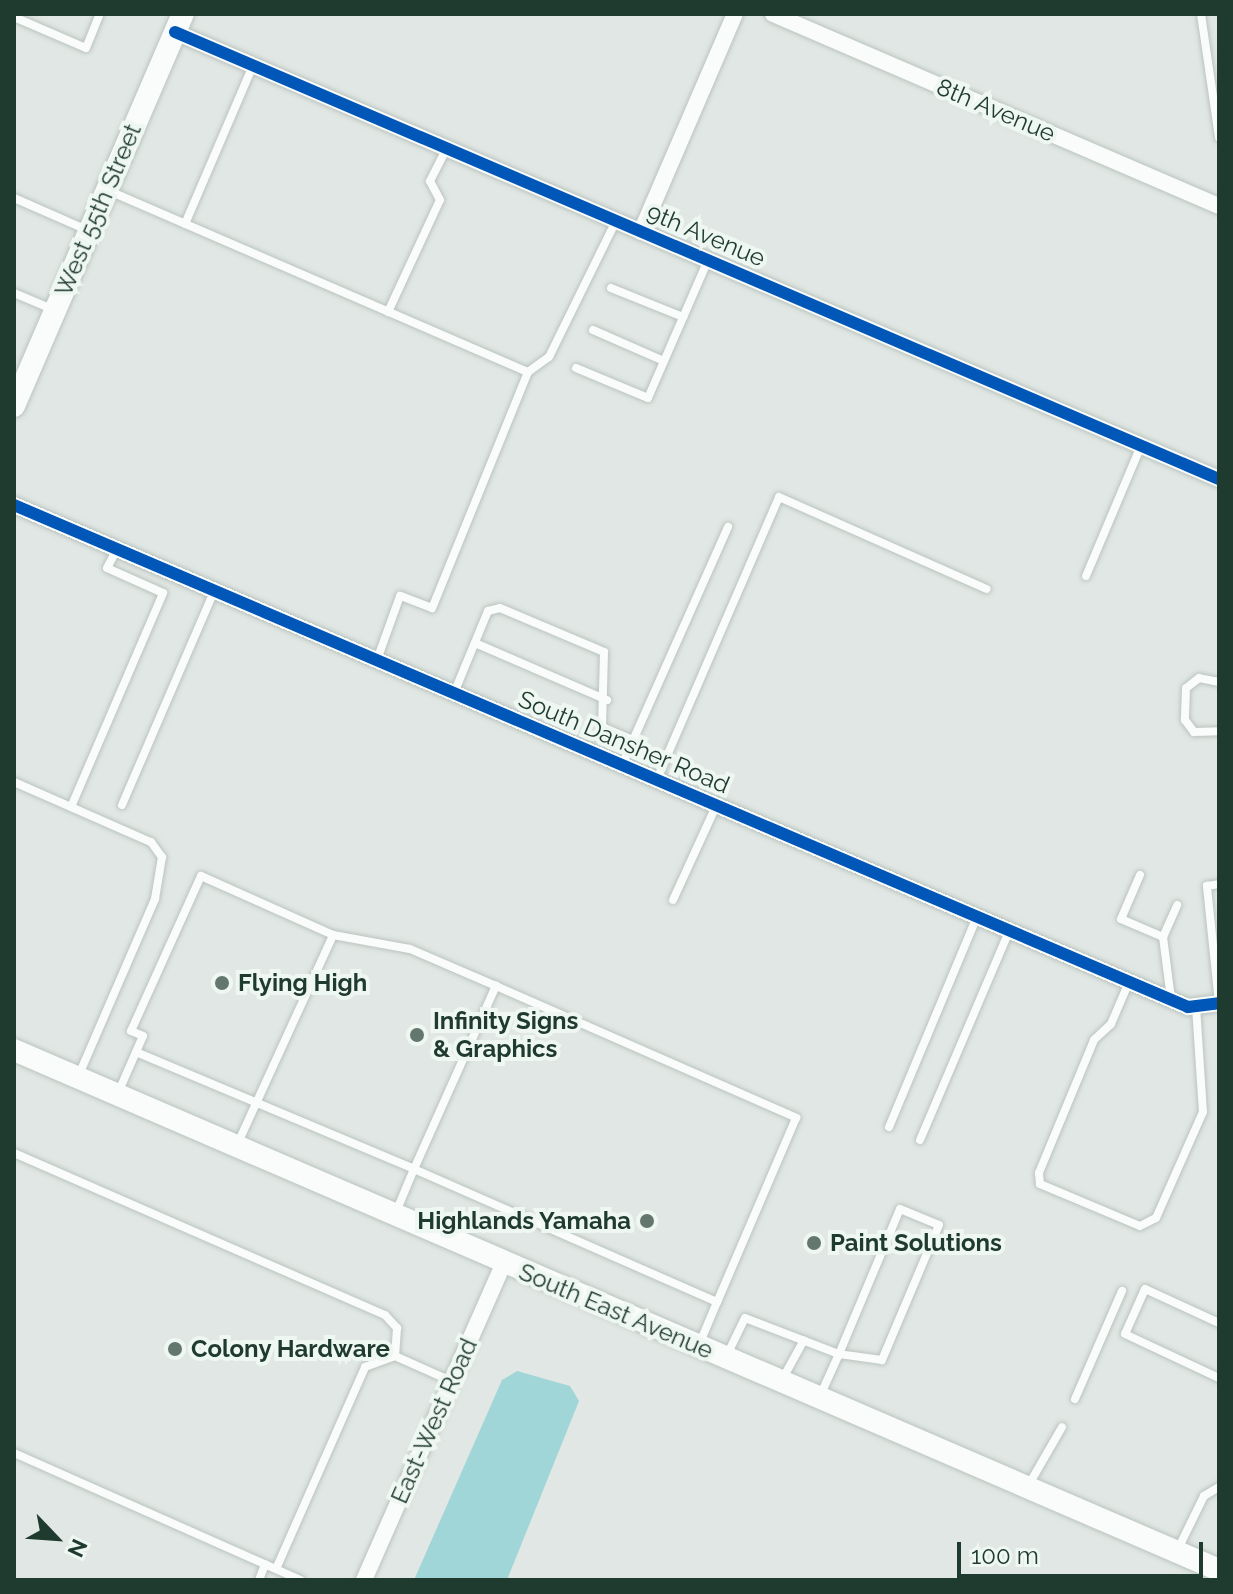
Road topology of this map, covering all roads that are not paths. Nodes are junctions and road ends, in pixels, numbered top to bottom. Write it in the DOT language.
graph roads {
  1 [pos="100,14"];
  2 [pos="735,14"];
  3 [pos="773,14"];
  4 [pos="1201,14"];
  5 [pos="14,17"];
  6 [pos="179,23"];
  7 [pos="253,64"];
  8 [pos="1219,138"];
  9 [pos="446,148"];
  10 [pos="107,190"];
  11 [pos="14,198"];
  12 [pos="1219,206"];
  13 [pos="616,221"];
  14 [pos="185,224"];
  15 [pos="89,231"];
  16 [pos="641,232"];
  17 [pos="708,260"];
  18 [pos="611,288"];
  19 [pos="14,293"];
  20 [pos="55,311"];
  21 [pos="388,312"];
  22 [pos="683,317"];
  23 [pos="593,330"];
  24 [pos="664,361"];
  25 [pos="576,368"];
  26 [pos="21,369"];
  27 [pos="528,372"];
  28 [pos="14,406"];
  29 [pos="1141,446"];
  30 [pos="1219,479"];
  31 [pos="14,505"];
  32 [pos="728,527"];
  33 [pos="117,549"];
  34 [pos="1086,576"];
  35 [pos="987,589"];
  36 [pos="214,591"];
  37 [pos="475,643"];
  38 [pos="377,660"];
  39 [pos="1219,682"];
  40 [pos="454,693"];
  41 [pos="607,700"];
  42 [pos="1219,731"];
  43 [pos="633,740"];
  44 [pos="622,765"];
  45 [pos="656,780"];
  46 [pos="14,782"];
  47 [pos="122,805"];
  48 [pos="716,806"];
  49 [pos="71,807"];
  50 [pos="1140,875"];
  51 [pos="1219,884"];
  52 [pos="673,900"];
  53 [pos="1177,905"];
  54 [pos="977,917"];
  55 [pos="1009,931"];
  56 [pos="333,935"];
  57 [pos="1163,937"];
  58 [pos="1129,982"];
  59 [pos="496,986"];
  60 [pos="1171,1000"];
  61 [pos="1219,1003"];
  62 [pos="1196,1006"];
  63 [pos="14,1050"];
  64 [pos="136,1052"];
  65 [pos="78,1078"];
  66 [pos="117,1095"];
  67 [pos="256,1103"];
  68 [pos="889,1127"];
  69 [pos="920,1140"];
  70 [pos="236,1146"];
  71 [pos="14,1153"];
  72 [pos="414,1169"];
  73 [pos="395,1215"];
  74 [pos="504,1263"];
  75 [pos="1122,1291"];
  76 [pos="717,1302"];
  77 [pos="1219,1323"];
  78 [pos="804,1340"];
  79 [pos="699,1345"];
  80 [pos="839,1354"];
  81 [pos="395,1356"];
  82 [pos="726,1357"];
  83 [pos="1219,1378"];
  84 [pos="451,1381"];
  85 [pos="782,1381"];
  86 [pos="820,1398"];
  87 [pos="1075,1399"];
  88 [pos="1062,1427"];
  89 [pos="14,1453"];
  90 [pos="1027,1487"];
  91 [pos="1219,1487"];
  92 [pos="1177,1552"];
  93 [pos="265,1564"];
  94 [pos="276,1569"];
  95 [pos="1219,1570"];
  96 [pos="259,1580"];
  97 [pos="301,1580"];
  98 [pos="364,1580"];
  1 -- 5 [label="lane"];
  2 -- 16 [label="street"];
  3 -- 12 [label="street, 8th Avenue"];
  4 -- 8 [label="lane"];
  6 -- 7 [label="street, 9th Avenue"];
  6 -- 10 [label="main road, West 55th Street"];
  7 -- 9 [label="street, 9th Avenue"];
  7 -- 14 [label="lane"];
  9 -- 13 [label="street, 9th Avenue"];
  9 -- 21 [label="lane"];
  10 -- 14 [label="lane"];
  10 -- 15 [label="main road, West 55th Street"];
  11 -- 15 [label="lane"];
  13 -- 16 [label="street, 9th Avenue"];
  13 -- 27 [label="lane"];
  14 -- 21 [label="lane"];
  15 -- 20 [label="main road, West 55th Street"];
  16 -- 17 [label="street, 9th Avenue"];
  17 -- 22 [label="lane"];
  17 -- 29 [label="street, 9th Avenue"];
  18 -- 22 [label="lane"];
  19 -- 20 [label="lane"];
  20 -- 26 [label="main road, West 55th Street"];
  21 -- 27 [label="lane"];
  22 -- 24 [label="lane"];
  23 -- 24 [label="lane"];
  24 -- 25 [label="lane"];
  26 -- 28 [label="main road, West 55th Street"];
  27 -- 38 [label="lane"];
  29 -- 30 [label="street, 9th Avenue"];
  29 -- 34 [label="lane"];
  31 -- 33 [label="street, South Dansher Road"];
  32 -- 43 [label="lane"];
  33 -- 36 [label="street, South Dansher Road"];
  33 -- 49 [label="lane"];
  35 -- 45 [label="lane"];
  36 -- 38 [label="street, South Dansher Road"];
  36 -- 47 [label="lane"];
  37 -- 40 [label="lane"];
  37 -- 41 [label="lane"];
  37 -- 41 [label="lane"];
  38 -- 40 [label="street, South Dansher Road"];
  39 -- 42 [label="lane"];
  40 -- 44 [label="street, South Dansher Road"];
  41 -- 43 [label="lane"];
  43 -- 44 [label="lane"];
  44 -- 45 [label="street, South Dansher Road"];
  45 -- 48 [label="street, South Dansher Road"];
  46 -- 49 [label="lane"];
  48 -- 52 [label="lane"];
  48 -- 54 [label="street, South Dansher Road"];
  49 -- 65 [label="lane"];
  50 -- 57 [label="lane"];
  51 -- 61 [label="lane"];
  53 -- 57 [label="lane"];
  54 -- 55 [label="street, South Dansher Road"];
  54 -- 68 [label="lane"];
  55 -- 58 [label="street, South Dansher Road"];
  55 -- 69 [label="lane"];
  56 -- 59 [label="lane"];
  56 -- 64 [label="lane"];
  56 -- 67 [label="lane"];
  57 -- 60 [label="lane"];
  58 -- 60 [label="street, South Dansher Road"];
  58 -- 62 [label="lane"];
  59 -- 72 [label="lane"];
  59 -- 76 [label="lane"];
  60 -- 62 [label="street, South Dansher Road"];
  61 -- 62 [label="street, South Dansher Road"];
  63 -- 65 [label="main road, South East Avenue"];
  64 -- 66 [label="lane"];
  64 -- 67 [label="lane"];
  65 -- 66 [label="main road, South East Avenue"];
  66 -- 70 [label="main road, South East Avenue"];
  67 -- 70 [label="lane"];
  67 -- 72 [label="lane"];
  70 -- 73 [label="main road, South East Avenue"];
  71 -- 81 [label="lane"];
  72 -- 73 [label="lane"];
  72 -- 76 [label="lane"];
  73 -- 74 [label="main road, South East Avenue"];
  74 -- 79 [label="main road, South East Avenue"];
  74 -- 84 [label="street, East-West Road"];
  75 -- 87 [label="lane"];
  76 -- 79 [label="lane"];
  77 -- 83 [label="lane"];
  78 -- 80 [label="lane"];
  78 -- 82 [label="lane"];
  78 -- 85 [label="lane"];
  79 -- 82 [label="main road, South East Avenue"];
  80 -- 80 [label="lane"];
  80 -- 86 [label="lane"];
  81 -- 84 [label="lane"];
  81 -- 94 [label="lane"];
  82 -- 85 [label="main road, South East Avenue"];
  84 -- 98 [label="street, East-West Road"];
  85 -- 86 [label="main road, South East Avenue"];
  86 -- 90 [label="main road, South East Avenue"];
  88 -- 90 [label="lane"];
  89 -- 93 [label="lane"];
  90 -- 92 [label="main road, South East Avenue"];
  91 -- 92 [label="lane"];
  92 -- 95 [label="main road, South East Avenue"];
  93 -- 94 [label="lane"];
  93 -- 96 [label="lane"];
  94 -- 97 [label="lane"];
}
